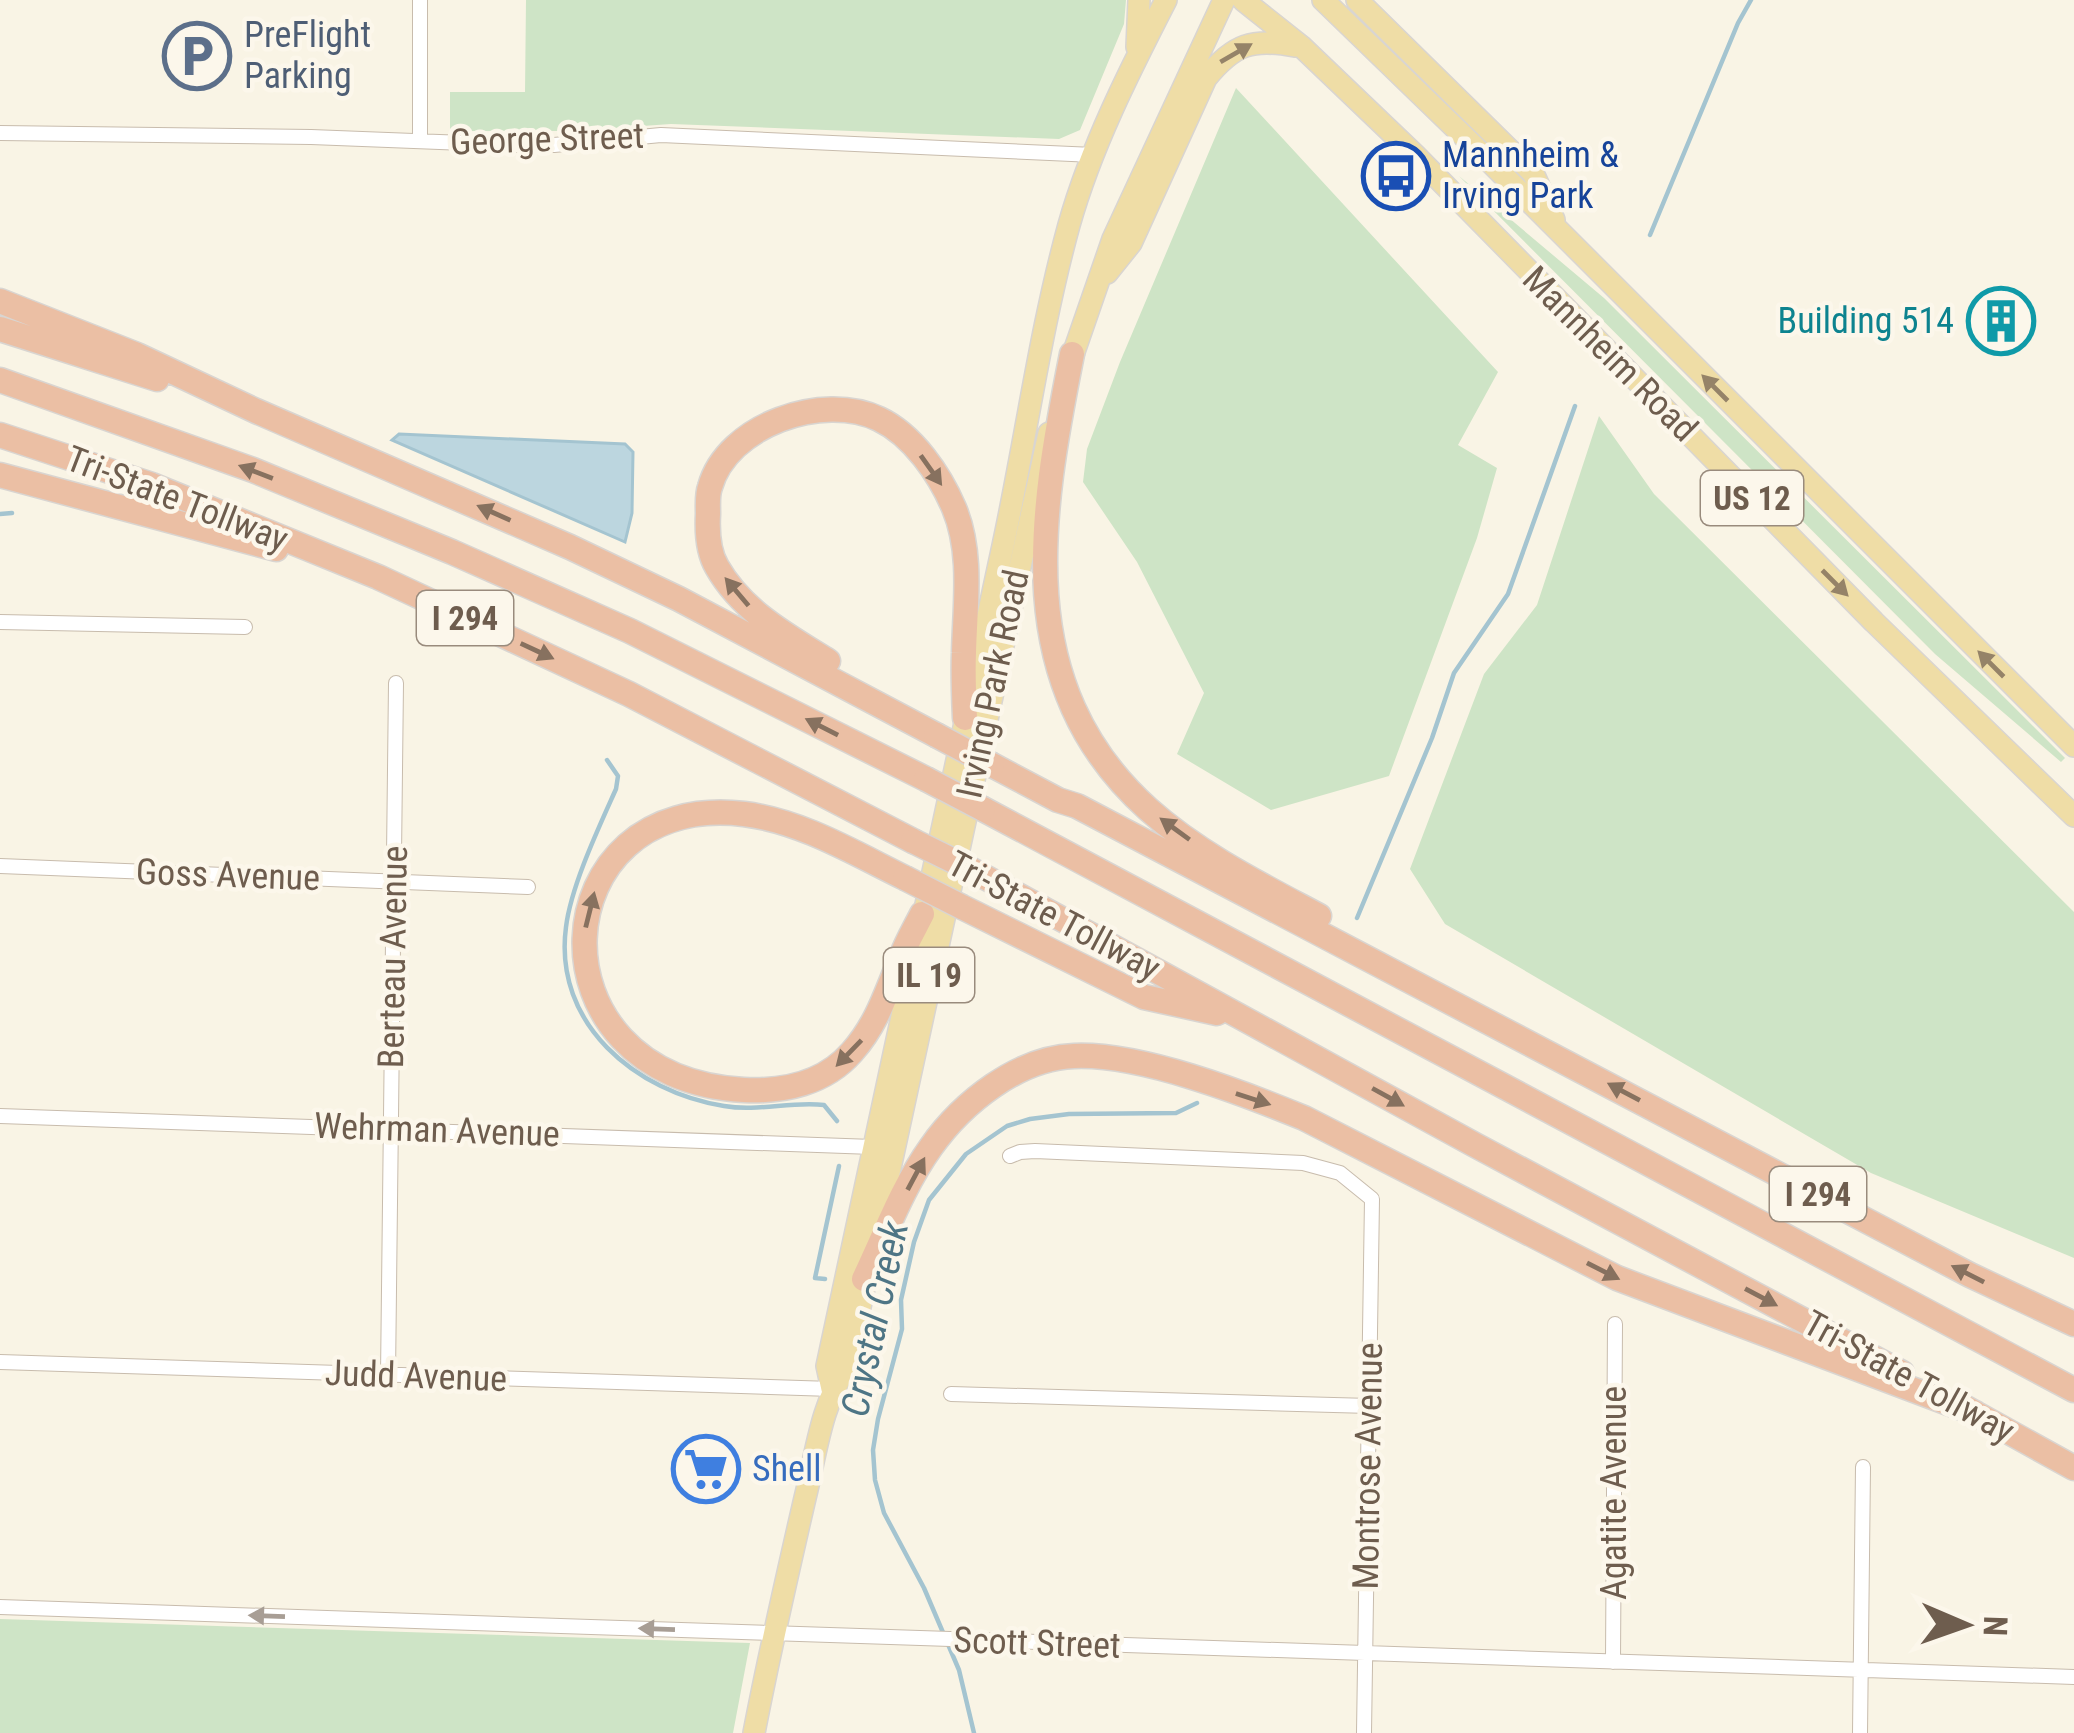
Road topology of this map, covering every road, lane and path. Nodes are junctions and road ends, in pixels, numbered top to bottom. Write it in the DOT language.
graph roads {
  1 [pos="421,0"];
  2 [pos="1139,0"];
  3 [pos="1166,0"];
  4 [pos="1224,0"];
  5 [pos="1243,0"];
  6 [pos="1323,0"];
  7 [pos="1357,0"];
  8 [pos="1302,47"];
  9 [pos="1136,59"];
  10 [pos="0,133"];
  11 [pos="420,141"];
  12 [pos="1094,154"];
  13 [pos="1558,232"];
  14 [pos="1092,293"];
  15 [pos="0,302"];
  16 [pos="0,329"];
  17 [pos="1072,354"];
  18 [pos="0,380"];
  19 [pos="256,411"];
  20 [pos="0,435"];
  21 [pos="0,476"];
  22 [pos="378,577"];
  23 [pos="0,622"];
  24 [pos="245,627"];
  25 [pos="396,683"];
  26 [pos="964,718"];
  27 [pos="937,731"];
  28 [pos="2074,746"];
  29 [pos="2074,816"];
  30 [pos="0,866"];
  31 [pos="394,881"];
  32 [pos="528,887"];
  33 [pos="922,914"];
  34 [pos="1249,1020"];
  35 [pos="1564,1060"];
  36 [pos="0,1116"];
  37 [pos="391,1129"];
  38 [pos="873,1147"];
  39 [pos="1010,1156"];
  40 [pos="864,1279"];
  41 [pos="1615,1324"];
  42 [pos="2074,1324"];
  43 [pos="0,1362"];
  44 [pos="388,1376"];
  45 [pos="832,1389"];
  46 [pos="2074,1390"];
  47 [pos="951,1394"];
  48 [pos="1370,1406"];
  49 [pos="1975,1413"];
  50 [pos="1863,1467"];
  51 [pos="2074,1468"];
  52 [pos="0,1607"];
  53 [pos="774,1633"];
  54 [pos="1365,1654"];
  55 [pos="1613,1662"];
  56 [pos="1862,1672"];
  57 [pos="2074,1677"];
  58 [pos="754,1733"];
  59 [pos="1364,1733"];
  60 [pos="1860,1733"];
  1 -- 11 [label="street"];
  2 -- 9 [label="main road"];
  3 -- 9 [label="main road, Irving Park Road / IL 19"];
  4 -- 14 [label="main road, Irving Park Road / IL 19"];
  5 -- 8 [label="main road, Mannheim Road / US 12"];
  6 -- 13 [label="main road, Mannheim Road / US 12"];
  7 -- 13 [label="main road"];
  14 -- 8 [label="main road, one-way"];
  8 -- 29 [label="main road, Mannheim Road / US 12, one-way"];
  9 -- 12 [label="main road, Irving Park Road / IL 19"];
  10 -- 11 [label="street, George Street"];
  11 -- 12 [label="street, George Street"];
  12 -- 26 [label="main road, Irving Park Road / IL 19"];
  28 -- 13 [label="main road, Mannheim Road / US 12, one-way"];
  14 -- 17 [label="main road, Irving Park Road / IL 19"];
  15 -- 19 [label="highway"];
  16 -- 19 [label="highway, I 294"];
  35 -- 17 [label="highway, one-way"];
  17 -- 40 [label="main road, Irving Park Road / IL 19"];
  46 -- 18 [label="highway, Tri-State Tollway / I 294, one-way, bridge"];
  27 -- 19 [label="highway, I 294, one-way"];
  20 -- 22 [label="highway, Tri-State Tollway / I 294"];
  21 -- 22 [label="highway"];
  22 -- 34 [label="highway, Tri-State Tollway / I 294, one-way, bridge"];
  23 -- 24 [label="street"];
  25 -- 31 [label="street, Berteau Avenue"];
  27 -- 26 [label="highway, one-way"];
  26 -- 33 [label="main road, Irving Park Road / IL 19"];
  27 -- 35 [label="highway, I 294, bridge"];
  30 -- 31 [label="street, Goss Avenue"];
  31 -- 32 [label="street, Goss Avenue"];
  31 -- 37 [label="street, Berteau Avenue"];
  33 -- 34 [label="highway, one-way, bridge"];
  33 -- 38 [label="main road, Irving Park Road / IL 19"];
  34 -- 49 [label="highway, Tri-State Tollway / I 294, one-way"];
  42 -- 35 [label="highway, I 294, one-way"];
  36 -- 37 [label="street, Wehrman Avenue"];
  37 -- 38 [label="street, Wehrman Avenue"];
  37 -- 44 [label="street, Berteau Avenue"];
  38 -- 45 [label="main road, Irving Park Road / IL 19"];
  39 -- 48 [label="street, Montrose Avenue"];
  40 -- 45 [label="main road, Irving Park Road / IL 19"];
  40 -- 49 [label="highway, one-way"];
  41 -- 55 [label="street, Agatite Avenue"];
  43 -- 44 [label="street, Judd Avenue"];
  44 -- 45 [label="street, Judd Avenue"];
  45 -- 53 [label="main road, Irving Park Road / IL 19"];
  47 -- 48 [label="street"];
  48 -- 54 [label="street, Montrose Avenue"];
  49 -- 51 [label="highway, Tri-State Tollway / I 294"];
  50 -- 56 [label="street"];
  53 -- 52 [label="street, Scott Street, one-way"];
  53 -- 54 [label="street, Scott Street"];
  53 -- 58 [label="main road, Irving Park Road / IL 19"];
  54 -- 55 [label="street, Scott Street"];
  54 -- 59 [label="street, Montrose Avenue"];
  55 -- 56 [label="street, Scott Street"];
  56 -- 57 [label="street, Scott Street"];
  56 -- 60 [label="street"];
}
